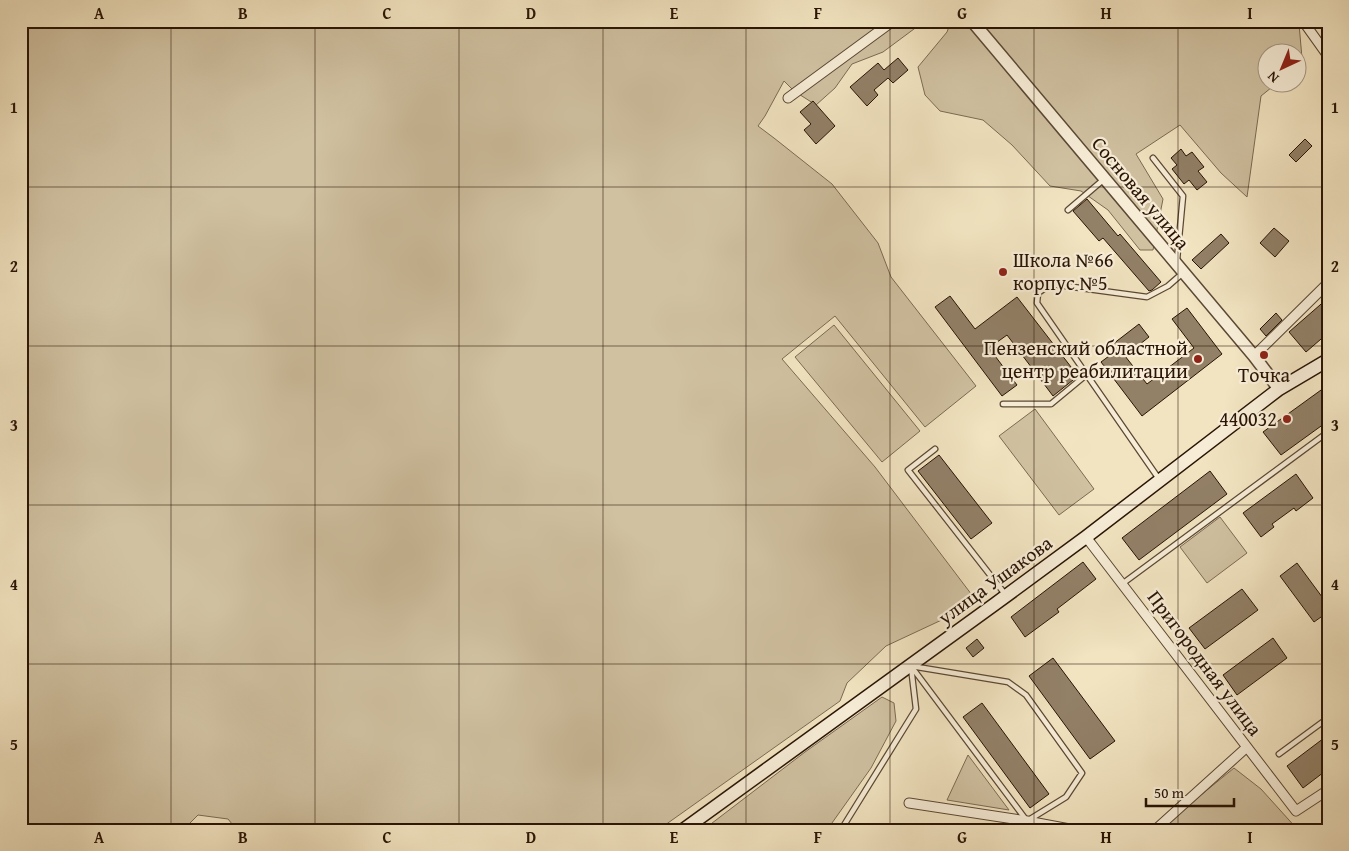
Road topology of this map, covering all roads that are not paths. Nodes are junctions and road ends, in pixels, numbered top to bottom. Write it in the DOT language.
graph roads {
  1 [pos="893,21"];
  2 [pos="972,21"];
  3 [pos="1303,21"];
  4 [pos="1328,56"];
  5 [pos="788,98"];
  6 [pos="1153,158"];
  7 [pos="1104,179"];
  8 [pos="1068,210"];
  9 [pos="1180,268"];
  10 [pos="1328,283"];
  11 [pos="1254,356"];
  12 [pos="1328,360"];
  13 [pos="1086,375"];
  14 [pos="1280,390"];
  15 [pos="1003,404"];
  16 [pos="1328,432"];
  17 [pos="935,449"];
  18 [pos="1160,480"];
  19 [pos="1086,537"];
  20 [pos="1122,584"];
  21 [pos="1006,596"];
  22 [pos="911,666"];
  23 [pos="1328,718"];
  24 [pos="1247,747"];
  25 [pos="1279,754"];
  26 [pos="1328,790"];
  27 [pos="909,802"];
  28 [pos="1027,821"];
  29 [pos="683,830"];
  30 [pos="841,830"];
  31 [pos="1076,830"];
  32 [pos="1155,830"];
  1 -- 5 [label="street"];
  2 -- 7 [label="street, Сосновая улица"];
  3 -- 4 [label="street"];
  6 -- 9 [label="lane"];
  7 -- 8 [label="lane"];
  7 -- 9 [label="street, Сосновая улица"];
  9 -- 11 [label="street, Сосновая улица"];
  9 -- 13 [label="lane"];
  10 -- 11 [label="street"];
  11 -- 14 [label="street, Сосновая улица"];
  12 -- 14 [label="main road, улица Ушакова"];
  13 -- 15 [label="lane"];
  13 -- 18 [label="lane"];
  14 -- 18 [label="main road, улица Ушакова"];
  16 -- 20 [label="lane"];
  17 -- 21 [label="lane"];
  18 -- 19 [label="main road, улица Ушакова"];
  19 -- 20 [label="street, Пригородная улица"];
  19 -- 21 [label="main road, улица Ушакова"];
  20 -- 24 [label="street, Пригородная улица"];
  21 -- 22 [label="main road, улица Ушакова"];
  22 -- 28 [label="lane"];
  22 -- 28 [label="lane"];
  22 -- 29 [label="main road, улица Ушакова"];
  22 -- 30 [label="lane"];
  23 -- 25 [label="lane"];
  24 -- 26 [label="street, Пригородная улица"];
  24 -- 32 [label="street"];
  27 -- 28 [label="street"];
  28 -- 31 [label="street"];
}
